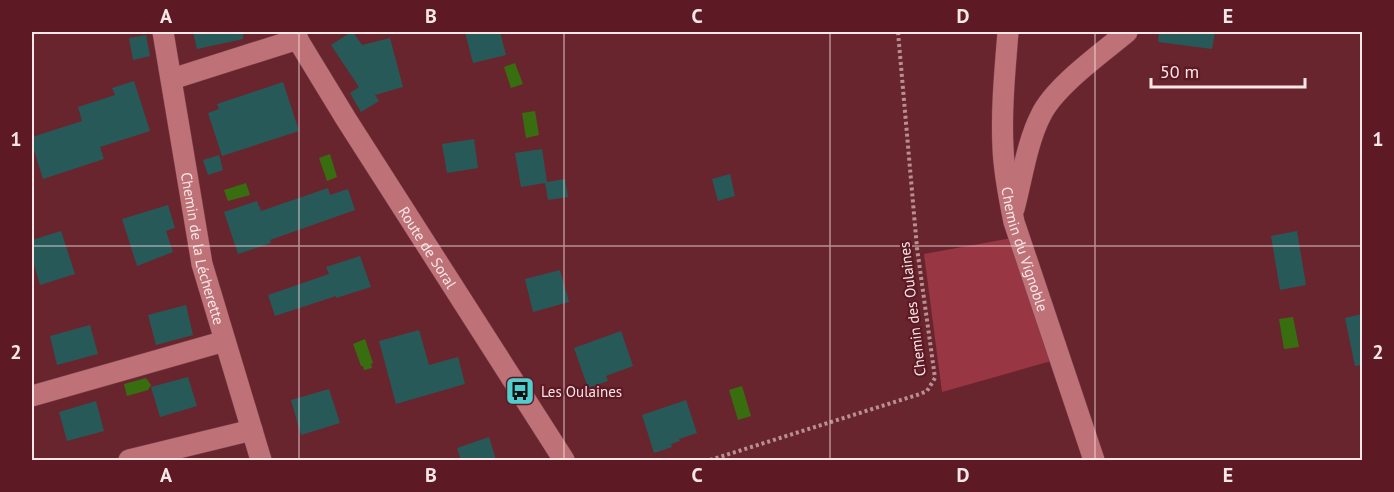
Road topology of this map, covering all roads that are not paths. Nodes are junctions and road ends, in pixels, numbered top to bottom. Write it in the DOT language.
graph roads {
  1 [pos="163,32"];
  2 [pos="1008,32"];
  3 [pos="1127,32"];
  4 [pos="295,35"];
  5 [pos="172,79"];
  6 [pos="1012,214"];
  7 [pos="225,342"];
  8 [pos="32,396"];
  9 [pos="252,430"];
  10 [pos="129,460"];
  11 [pos="261,460"];
  12 [pos="564,460"];
  13 [pos="1094,460"];
  1 -- 5 [label="street, Chemin de la Lécherette"];
  2 -- 6 [label="street, Chemin du Vignoble"];
  3 -- 6 [label="street"];
  4 -- 5 [label="street"];
  4 -- 12 [label="street, Route de Soral"];
  5 -- 7 [label="street, Chemin de la Lécherette"];
  6 -- 13 [label="street, Chemin du Vignoble"];
  7 -- 8 [label="street"];
  7 -- 9 [label="street, Chemin de la Lécherette"];
  9 -- 10 [label="street"];
  9 -- 11 [label="street, Chemin de la Lécherette"];
}
